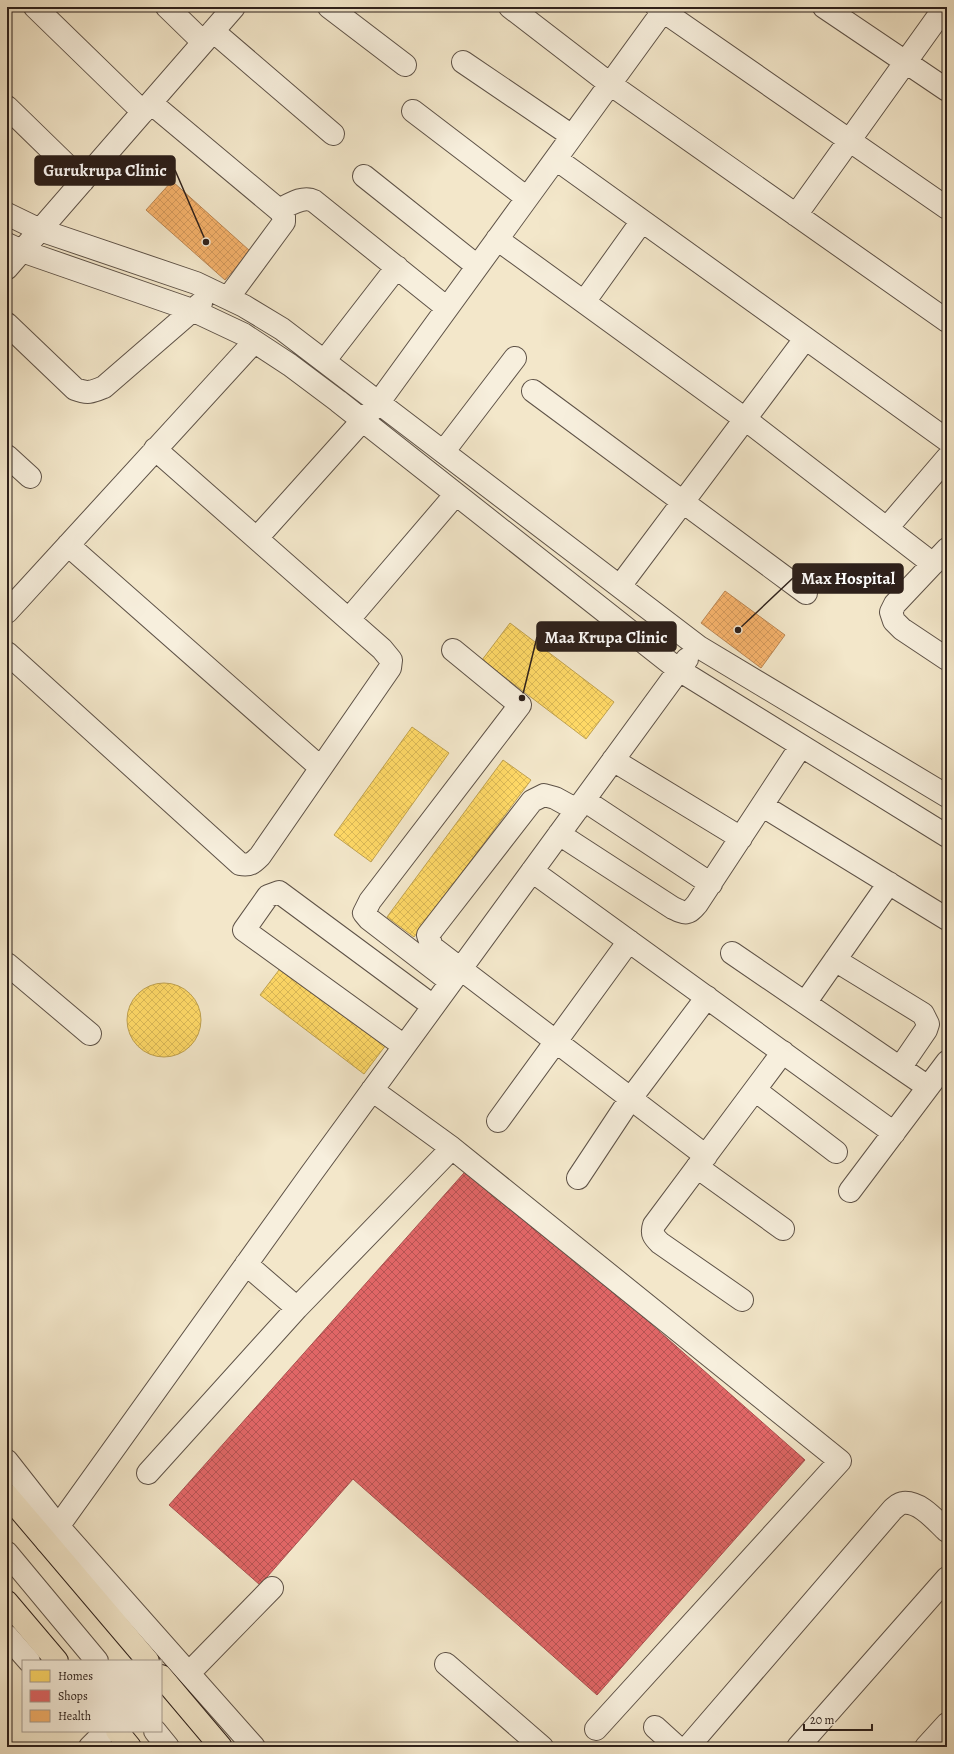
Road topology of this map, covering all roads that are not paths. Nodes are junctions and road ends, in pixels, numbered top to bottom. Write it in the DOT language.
graph roads {
  1 [pos="36,7"];
  2 [pos="167,7"];
  3 [pos="234,7"];
  4 [pos="329,7"];
  5 [pos="510,7"];
  6 [pos="824,7"];
  7 [pos="944,7"];
  8 [pos="662,8"];
  9 [pos="208,37"];
  10 [pos="463,62"];
  11 [pos="906,62"];
  12 [pos="404,65"];
  13 [pos="610,84"];
  14 [pos="947,90"];
  15 [pos="7,107"];
  16 [pos="147,107"];
  17 [pos="413,111"];
  18 [pos="333,134"];
  19 [pos="572,136"];
  20 [pos="849,140"];
  21 [pos="556,159"];
  22 [pos="364,176"];
  23 [pos="83,181"];
  24 [pos="527,198"];
  25 [pos="947,208"];
  26 [pos="279,210"];
  27 [pos="7,214"];
  28 [pos="796,215"];
  29 [pos="642,221"];
  30 [pos="40,230"];
  31 [pos="497,239"];
  32 [pos="14,248"];
  33 [pos="477,266"];
  34 [pos="397,267"];
  35 [pos="7,268"];
  36 [pos="221,295"];
  37 [pos="584,302"];
  38 [pos="447,308"];
  39 [pos="192,310"];
  40 [pos="947,321"];
  41 [pos="7,324"];
  42 [pos="805,339"];
  43 [pos="254,342"];
  44 [pos="515,358"];
  45 [pos="325,360"];
  46 [pos="533,391"];
  47 [pos="380,402"];
  48 [pos="745,419"];
  49 [pos="362,420"];
  50 [pos="945,434"];
  51 [pos="155,449"];
  52 [pos="444,451"];
  53 [pos="7,456"];
  54 [pos="947,458"];
  55 [pos="30,477"];
  56 [pos="456,494"];
  57 [pos="683,502"];
  58 [pos="887,528"];
  59 [pos="257,538"];
  60 [pos="68,545"];
  61 [pos="940,556"];
  62 [pos="620,586"];
  63 [pos="806,593"];
  64 [pos="7,612"];
  65 [pos="348,619"];
  66 [pos="696,645"];
  67 [pos="453,650"];
  68 [pos="7,653"];
  69 [pos="947,659"];
  70 [pos="679,670"];
  71 [pos="800,746"];
  72 [pos="613,760"];
  73 [pos="321,768"];
  74 [pos="944,788"];
  75 [pos="581,805"];
  76 [pos="763,806"];
  77 [pos="924,821"];
  78 [pos="559,834"];
  79 [pos="947,836"];
  80 [pos="742,838"];
  81 [pos="532,871"];
  82 [pos="889,883"];
  83 [pos="711,884"];
  84 [pos="947,919"];
  85 [pos="629,941"];
  86 [pos="732,953"];
  87 [pos="835,960"];
  88 [pos="7,964"];
  89 [pos="456,975"];
  90 [pos="707,997"];
  91 [pos="805,1003"];
  92 [pos="433,1006"];
  93 [pos="90,1034"];
  94 [pos="556,1041"];
  95 [pos="404,1046"];
  96 [pos="783,1052"];
  97 [pos="947,1062"];
  98 [pos="900,1068"];
  99 [pos="928,1087"];
  100 [pos="372,1090"];
  101 [pos="755,1090"];
  102 [pos="631,1098"];
  103 [pos="498,1121"];
  104 [pos="894,1132"];
  105 [pos="452,1148"];
  106 [pos="836,1152"];
  107 [pos="702,1162"];
  108 [pos="578,1178"];
  109 [pos="850,1191"];
  110 [pos="783,1229"];
  111 [pos="246,1264"];
  112 [pos="742,1300"];
  113 [pos="297,1308"];
  114 [pos="7,1461"];
  115 [pos="148,1473"];
  116 [pos="7,1495"];
  117 [pos="943,1521"];
  118 [pos="52,1534"];
  119 [pos="7,1553"];
  120 [pos="944,1587"];
  121 [pos="272,1588"];
  122 [pos="7,1602"];
  123 [pos="7,1636"];
  124 [pos="28,1660"];
  125 [pos="56,1660"];
  126 [pos="96,1660"];
  127 [pos="147,1660"];
  128 [pos="446,1664"];
  129 [pos="189,1674"];
  130 [pos="162,1677"];
  131 [pos="947,1724"];
  132 [pos="655,1727"];
  133 [pos="596,1729"];
  134 [pos="118,1732"];
  135 [pos="155,1732"];
  136 [pos="130,1747"];
  137 [pos="168,1747"];
  138 [pos="221,1747"];
  139 [pos="254,1747"];
  140 [pos="542,1747"];
  141 [pos="677,1747"];
  142 [pos="688,1747"];
  143 [pos="798,1747"];
  144 [pos="926,1747"];
  1 -- 16 [label="street"];
  2 -- 9 [label="street"];
  3 -- 9 [label="street"];
  4 -- 12 [label="street"];
  5 -- 13 [label="street"];
  6 -- 11 [label="street"];
  7 -- 11 [label="street"];
  8 -- 13 [label="street"];
  8 -- 20 [label="street"];
  9 -- 16 [label="street"];
  9 -- 18 [label="street"];
  10 -- 19 [label="street"];
  11 -- 14 [label="street"];
  11 -- 20 [label="street"];
  13 -- 19 [label="street"];
  13 -- 28 [label="street"];
  15 -- 23 [label="street"];
  16 -- 23 [label="street"];
  16 -- 26 [label="street"];
  17 -- 24 [label="street"];
  19 -- 21 [label="street"];
  20 -- 25 [label="street"];
  20 -- 28 [label="street"];
  21 -- 24 [label="street"];
  21 -- 29 [label="street"];
  22 -- 33 [label="street"];
  23 -- 30 [label="street"];
  24 -- 31 [label="street"];
  26 -- 34 [label="street"];
  26 -- 36 [label="street"];
  27 -- 30 [label="street"];
  28 -- 40 [label="street"];
  29 -- 37 [label="street"];
  29 -- 42 [label="street"];
  30 -- 32 [label="street"];
  30 -- 36 [label="street"];
  31 -- 33 [label="street"];
  31 -- 37 [label="street"];
  32 -- 35 [label="street"];
  32 -- 39 [label="street"];
  33 -- 38 [label="street"];
  34 -- 38 [label="street"];
  34 -- 45 [label="street"];
  36 -- 39 [label="street"];
  36 -- 45 [label="street"];
  37 -- 48 [label="street"];
  38 -- 47 [label="street"];
  39 -- 41 [label="street"];
  39 -- 43 [label="street"];
  42 -- 48 [label="street"];
  42 -- 50 [label="street"];
  43 -- 49 [label="street"];
  43 -- 51 [label="street"];
  44 -- 52 [label="street"];
  45 -- 47 [label="street"];
  46 -- 57 [label="street"];
  47 -- 49 [label="street"];
  47 -- 52 [label="street"];
  48 -- 57 [label="street"];
  48 -- 58 [label="street"];
  49 -- 56 [label="street"];
  49 -- 59 [label="street"];
  51 -- 59 [label="street"];
  51 -- 60 [label="street"];
  52 -- 62 [label="street"];
  53 -- 55 [label="street"];
  54 -- 58 [label="street"];
  56 -- 65 [label="street"];
  56 -- 70 [label="street"];
  57 -- 62 [label="street"];
  57 -- 63 [label="street"];
  58 -- 61 [label="street"];
  59 -- 65 [label="street"];
  60 -- 64 [label="street"];
  60 -- 73 [label="street"];
  61 -- 69 [label="street"];
  62 -- 66 [label="street"];
  65 -- 73 [label="street"];
  66 -- 70 [label="street"];
  66 -- 74 [label="street"];
  67 -- 89 [label="street"];
  68 -- 73 [label="street"];
  70 -- 71 [label="street"];
  70 -- 72 [label="street"];
  71 -- 76 [label="street"];
  71 -- 77 [label="street"];
  72 -- 75 [label="street"];
  72 -- 80 [label="street"];
  74 -- 77 [label="street"];
  75 -- 78 [label="street"];
  75 -- 83 [label="street"];
  75 -- 89 [label="street"];
  76 -- 80 [label="street"];
  76 -- 82 [label="street"];
  77 -- 79 [label="street"];
  78 -- 81 [label="street"];
  78 -- 83 [label="street"];
  80 -- 83 [label="street"];
  81 -- 85 [label="street"];
  81 -- 89 [label="street"];
  82 -- 84 [label="street"];
  82 -- 87 [label="street"];
  85 -- 90 [label="street"];
  85 -- 94 [label="street"];
  86 -- 91 [label="street"];
  87 -- 91 [label="street"];
  87 -- 98 [label="street"];
  88 -- 93 [label="street"];
  89 -- 92 [label="street"];
  89 -- 94 [label="street"];
  90 -- 96 [label="street"];
  90 -- 102 [label="street"];
  91 -- 98 [label="street"];
  92 -- 95 [label="street"];
  92 -- 95 [label="street"];
  94 -- 102 [label="street"];
  94 -- 103 [label="street"];
  95 -- 100 [label="street"];
  96 -- 101 [label="street"];
  96 -- 104 [label="street"];
  97 -- 99 [label="street"];
  98 -- 99 [label="street"];
  99 -- 104 [label="street"];
  100 -- 105 [label="street"];
  100 -- 111 [label="street"];
  101 -- 106 [label="street"];
  101 -- 107 [label="street"];
  102 -- 107 [label="street"];
  102 -- 108 [label="street"];
  104 -- 109 [label="street"];
  105 -- 113 [label="street"];
  105 -- 133 [label="street"];
  107 -- 110 [label="street"];
  107 -- 112 [label="street"];
  111 -- 113 [label="street"];
  111 -- 118 [label="street"];
  113 -- 115 [label="street"];
  114 -- 118 [label="street"];
  116 -- 118 [label="main road"];
  117 -- 142 [label="street"];
  118 -- 127 [label="main road"];
  118 -- 129 [label="street"];
  119 -- 126 [label="street"];
  120 -- 143 [label="street"];
  121 -- 129 [label="street"];
  122 -- 125 [label="main road"];
  123 -- 124 [label="street"];
  128 -- 140 [label="street"];
  129 -- 139 [label="street"];
  130 -- 138 [label="main road"];
  131 -- 144 [label="street"];
  132 -- 141 [label="street"];
  134 -- 136 [label="main road"];
  135 -- 137 [label="street"];
}
